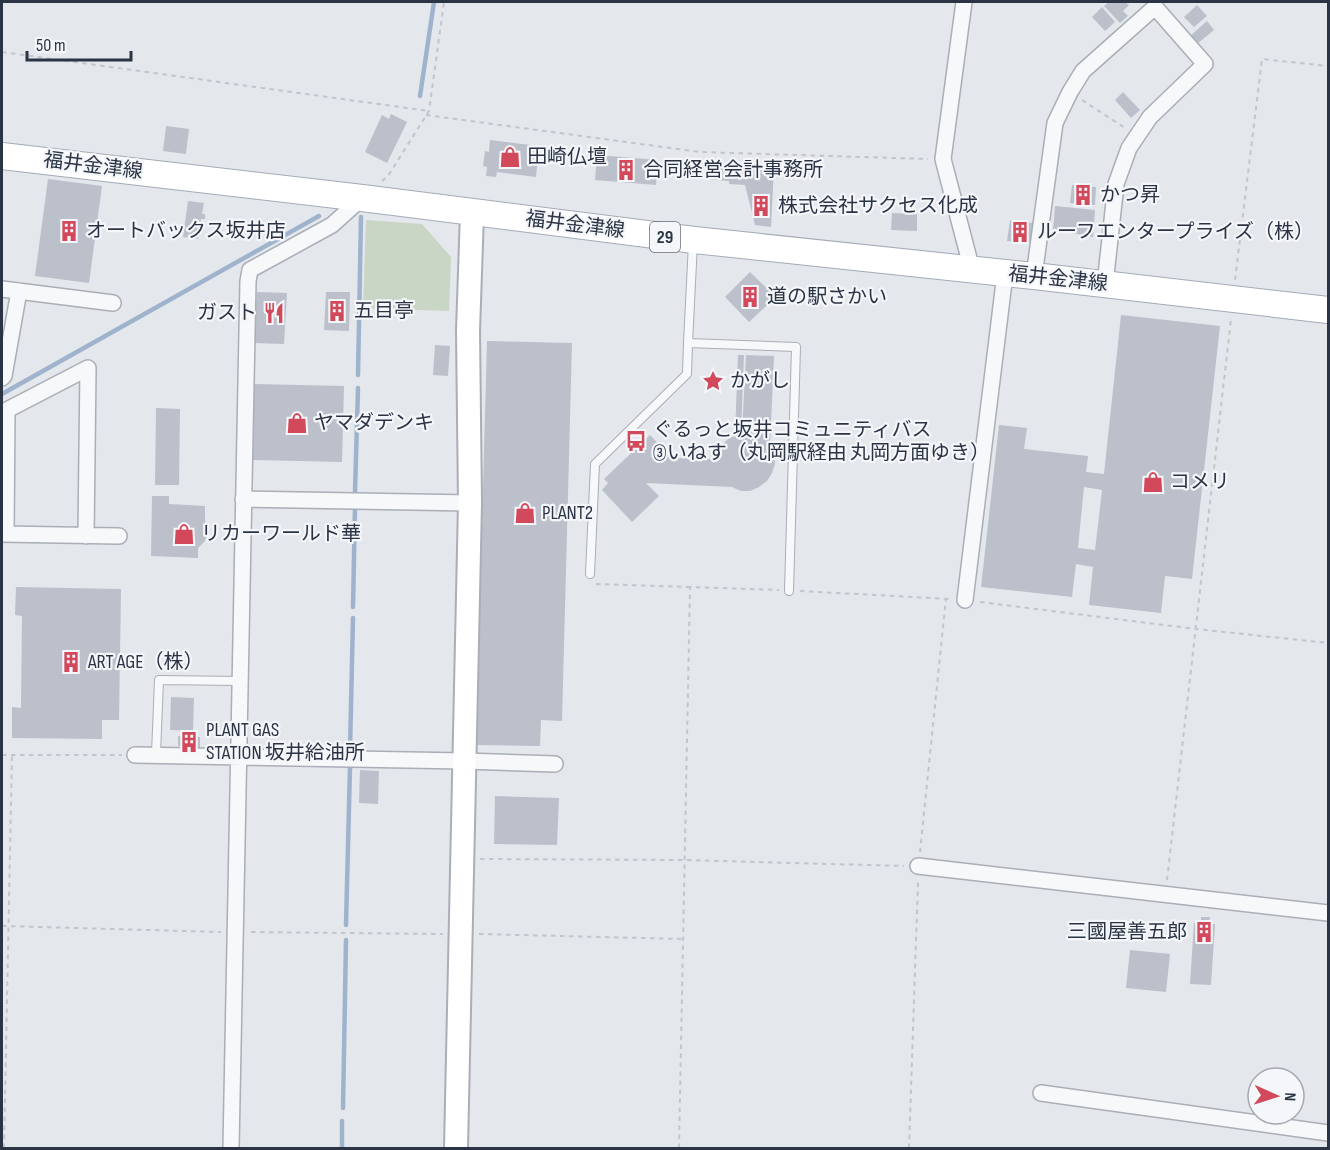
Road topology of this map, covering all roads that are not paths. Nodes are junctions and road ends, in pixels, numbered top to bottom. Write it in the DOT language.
graph roads {
  1 [pos="964,2"];
  2 [pos="2,156"];
  3 [pos="362,198"];
  4 [pos="472,213"];
  5 [pos="693,240"];
  6 [pos="972,270"];
  7 [pos="1005,274"];
  8 [pos="1034,276"];
  9 [pos="1105,284"];
  10 [pos="2,289"];
  11 [pos="19,291"];
  12 [pos="113,303"];
  13 [pos="1329,310"];
  14 [pos="688,343"];
  15 [pos="2,378"];
  16 [pos="4,470"];
  17 [pos="243,499"];
  18 [pos="470,503"];
  19 [pos="4,534"];
  20 [pos="86,536"];
  21 [pos="119,536"];
  22 [pos="590,574"];
  23 [pos="789,591"];
  24 [pos="965,600"];
  25 [pos="240,681"];
  26 [pos="156,754"];
  27 [pos="135,755"];
  28 [pos="238,756"];
  29 [pos="464,761"];
  30 [pos="555,764"];
  31 [pos="918,866"];
  32 [pos="1329,913"];
  33 [pos="1041,1094"];
  34 [pos="1329,1133"];
  35 [pos="231,1149"];
  36 [pos="456,1149"];
  1 -- 6 [label="street"];
  2 -- 3 [label="main road, 福井金津線 / 29"];
  3 -- 4 [label="main road, 福井金津線 / 29"];
  3 -- 17 [label="street"];
  4 -- 5 [label="main road, 福井金津線 / 29"];
  4 -- 18 [label="street"];
  5 -- 6 [label="main road, 福井金津線 / 29"];
  5 -- 14 [label="lane"];
  6 -- 7 [label="main road, 福井金津線 / 29"];
  7 -- 8 [label="main road, 福井金津線 / 29"];
  7 -- 24 [label="street"];
  8 -- 9 [label="main road, 福井金津線 / 29"];
  8 -- 9 [label="street"];
  9 -- 13 [label="main road, 福井金津線 / 29"];
  10 -- 11 [label="street"];
  11 -- 12 [label="street"];
  11 -- 15 [label="street"];
  14 -- 22 [label="lane"];
  14 -- 23 [label="lane"];
  16 -- 19 [label="street"];
  16 -- 20 [label="street"];
  17 -- 18 [label="street"];
  17 -- 25 [label="street"];
  18 -- 29 [label="street"];
  19 -- 20 [label="street"];
  20 -- 21 [label="street"];
  25 -- 26 [label="lane"];
  25 -- 28 [label="street"];
  26 -- 27 [label="street"];
  26 -- 28 [label="street"];
  28 -- 29 [label="street"];
  28 -- 35 [label="street"];
  29 -- 30 [label="street"];
  29 -- 36 [label="street"];
  31 -- 32 [label="street"];
  33 -- 34 [label="street"];
}
